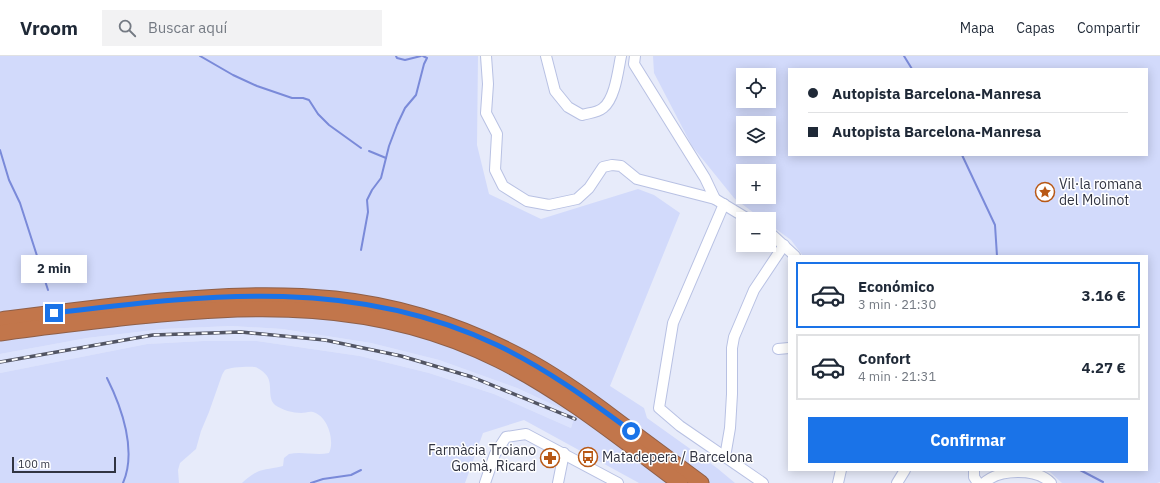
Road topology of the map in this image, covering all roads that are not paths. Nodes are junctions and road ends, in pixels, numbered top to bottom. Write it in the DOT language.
graph roads {
  1 [pos="486,56"];
  2 [pos="546,56"];
  3 [pos="622,56"];
  4 [pos="635,56"];
  5 [pos="719,202"];
  6 [pos="736,212"];
  7 [pos="776,238"];
  8 [pos="784,245"];
  9 [pos="794,255"];
  10 [pos="0,320"];
  11 [pos="0,333"];
  12 [pos="788,348"];
  13 [pos="778,349"];
  14 [pos="564,453"];
  15 [pos="725,457"];
  16 [pos="841,471"];
  17 [pos="905,471"];
  18 [pos="974,471"];
  19 [pos="615,482"];
  20 [pos="485,483"];
  21 [pos="558,483"];
  22 [pos="680,483"];
  23 [pos="701,483"];
  24 [pos="763,483"];
  25 [pos="838,483"];
  26 [pos="897,483"];
  27 [pos="978,483"];
  28 [pos="984,483"];
  29 [pos="1051,483"];
  1 -- 5 [label="street"];
  2 -- 3 [label="street"];
  4 -- 5 [label="street"];
  5 -- 6 [label="street"];
  5 -- 15 [label="street"];
  7 -- 8 [label="street"];
  8 -- 9 [label="street"];
  8 -- 15 [label="street"];
  10 -- 23 [label="highway"];
  11 -- 22 [label="highway"];
  12 -- 13 [label="street"];
  14 -- 19 [label="street"];
  14 -- 20 [label="street"];
  14 -- 21 [label="street"];
  15 -- 24 [label="street"];
  16 -- 25 [label="street"];
  17 -- 26 [label="street"];
  18 -- 27 [label="street"];
  28 -- 29 [label="street"];
}
